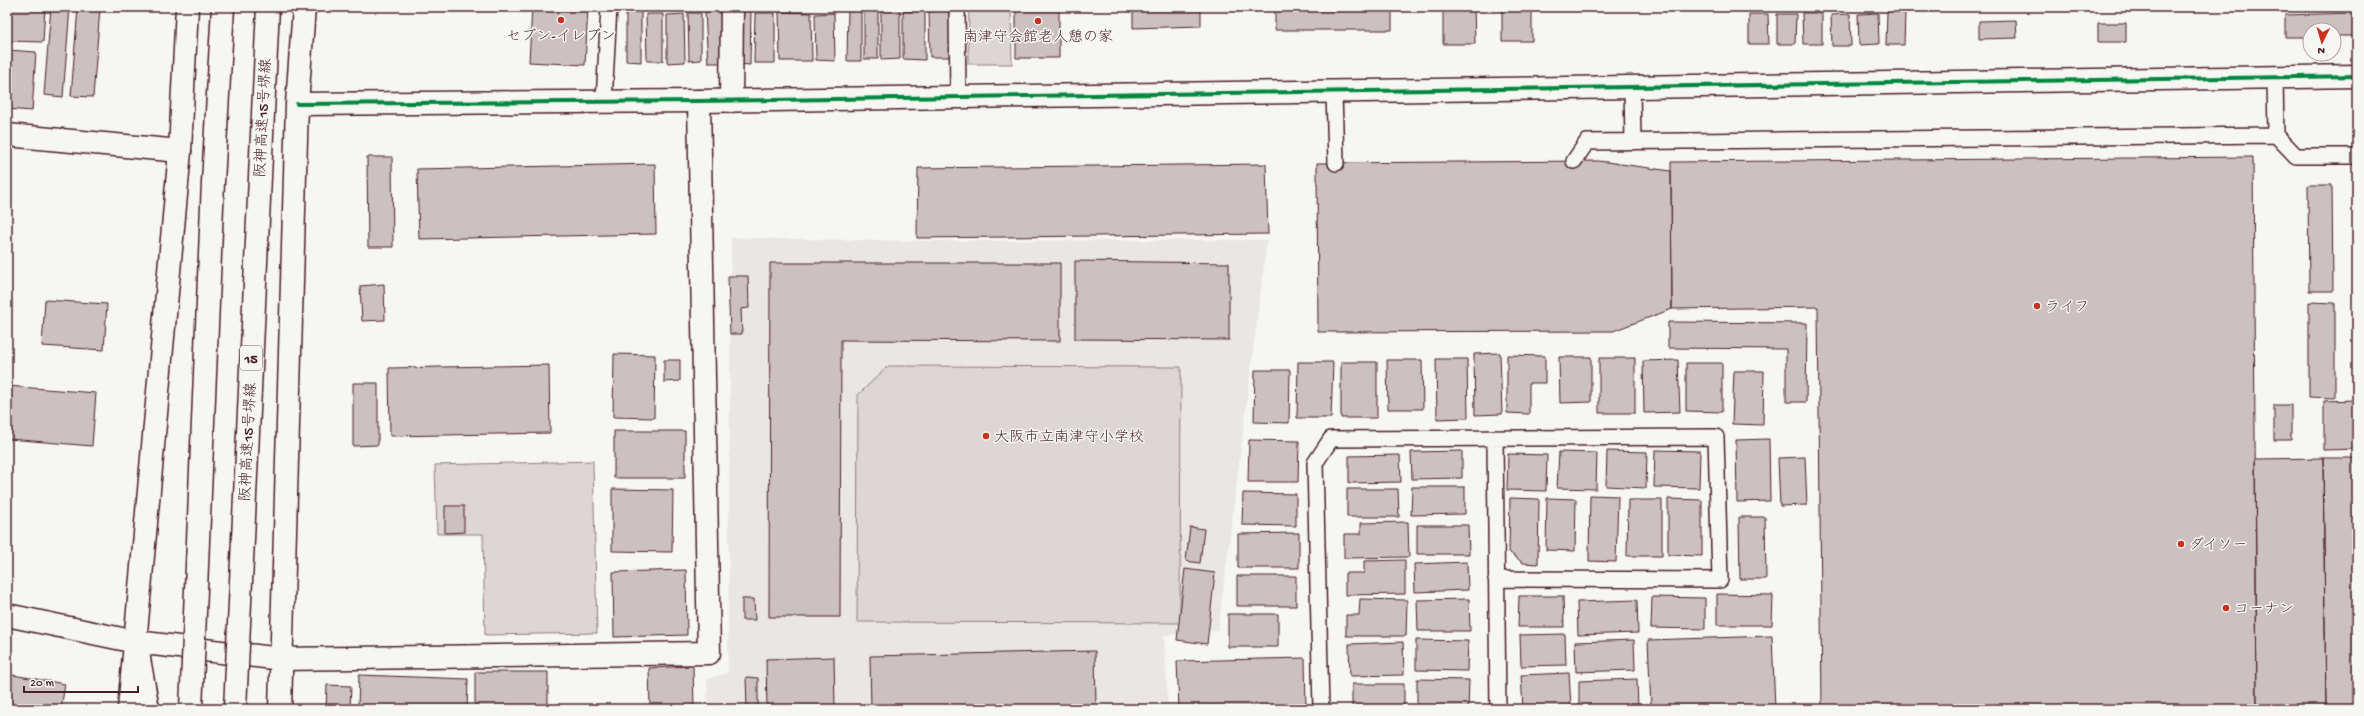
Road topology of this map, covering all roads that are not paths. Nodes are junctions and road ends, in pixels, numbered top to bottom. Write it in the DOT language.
graph roads {
  1 [pos="187,7"];
  2 [pos="223,7"];
  3 [pos="268,7"];
  4 [pos="304,7"];
  5 [pos="609,7"];
  6 [pos="732,7"];
  7 [pos="957,7"];
  8 [pos="2357,76"];
  9 [pos="2275,77"];
  10 [pos="1632,87"];
  11 [pos="1334,92"];
  12 [pos="958,97"];
  13 [pos="700,101"];
  14 [pos="731,101"];
  15 [pos="604,102"];
  16 [pos="297,104"];
  17 [pos="2276,134"];
  18 [pos="7,135"];
  19 [pos="1633,142"];
  20 [pos="180,151"];
  21 [pos="2357,156"];
  22 [pos="1574,161"];
  23 [pos="1336,163"];
  24 [pos="1495,438"];
  25 [pos="1496,579"];
  26 [pos="7,615"];
  27 [pos="136,642"];
  28 [pos="282,658"];
  29 [pos="129,709"];
  30 [pos="148,709"];
  31 [pos="191,709"];
  32 [pos="235,709"];
  33 [pos="280,709"];
  34 [pos="1321,709"];
  35 [pos="1498,709"];
  1 -- 20 [label="main road"];
  2 -- 31 [label="main road, bridge"];
  3 -- 32 [label="main road, 阪神高速15号堺線 / 15, bridge"];
  4 -- 16 [label="main road"];
  5 -- 15 [label="lane"];
  6 -- 14 [label="main road"];
  7 -- 12 [label="lane"];
  8 -- 9 [label="main road"];
  9 -- 10 [label="main road"];
  9 -- 17 [label="lane"];
  10 -- 11 [label="main road"];
  10 -- 19 [label="lane"];
  11 -- 12 [label="main road"];
  11 -- 23 [label="lane"];
  12 -- 14 [label="main road"];
  13 -- 14 [label="main road"];
  13 -- 15 [label="main road"];
  13 -- 28 [label="main road"];
  15 -- 16 [label="main road"];
  16 -- 28 [label="main road"];
  17 -- 19 [label="lane"];
  17 -- 21 [label="lane"];
  18 -- 20 [label="main road"];
  19 -- 22 [label="lane"];
  20 -- 27 [label="main road"];
  24 -- 25 [label="lane"];
  24 -- 25 [label="lane"];
  24 -- 34 [label="lane"];
  25 -- 35 [label="lane"];
  26 -- 27 [label="main road"];
  27 -- 28 [label="main road"];
  27 -- 29 [label="main road"];
  27 -- 30 [label="main road"];
  28 -- 33 [label="main road"];
}
